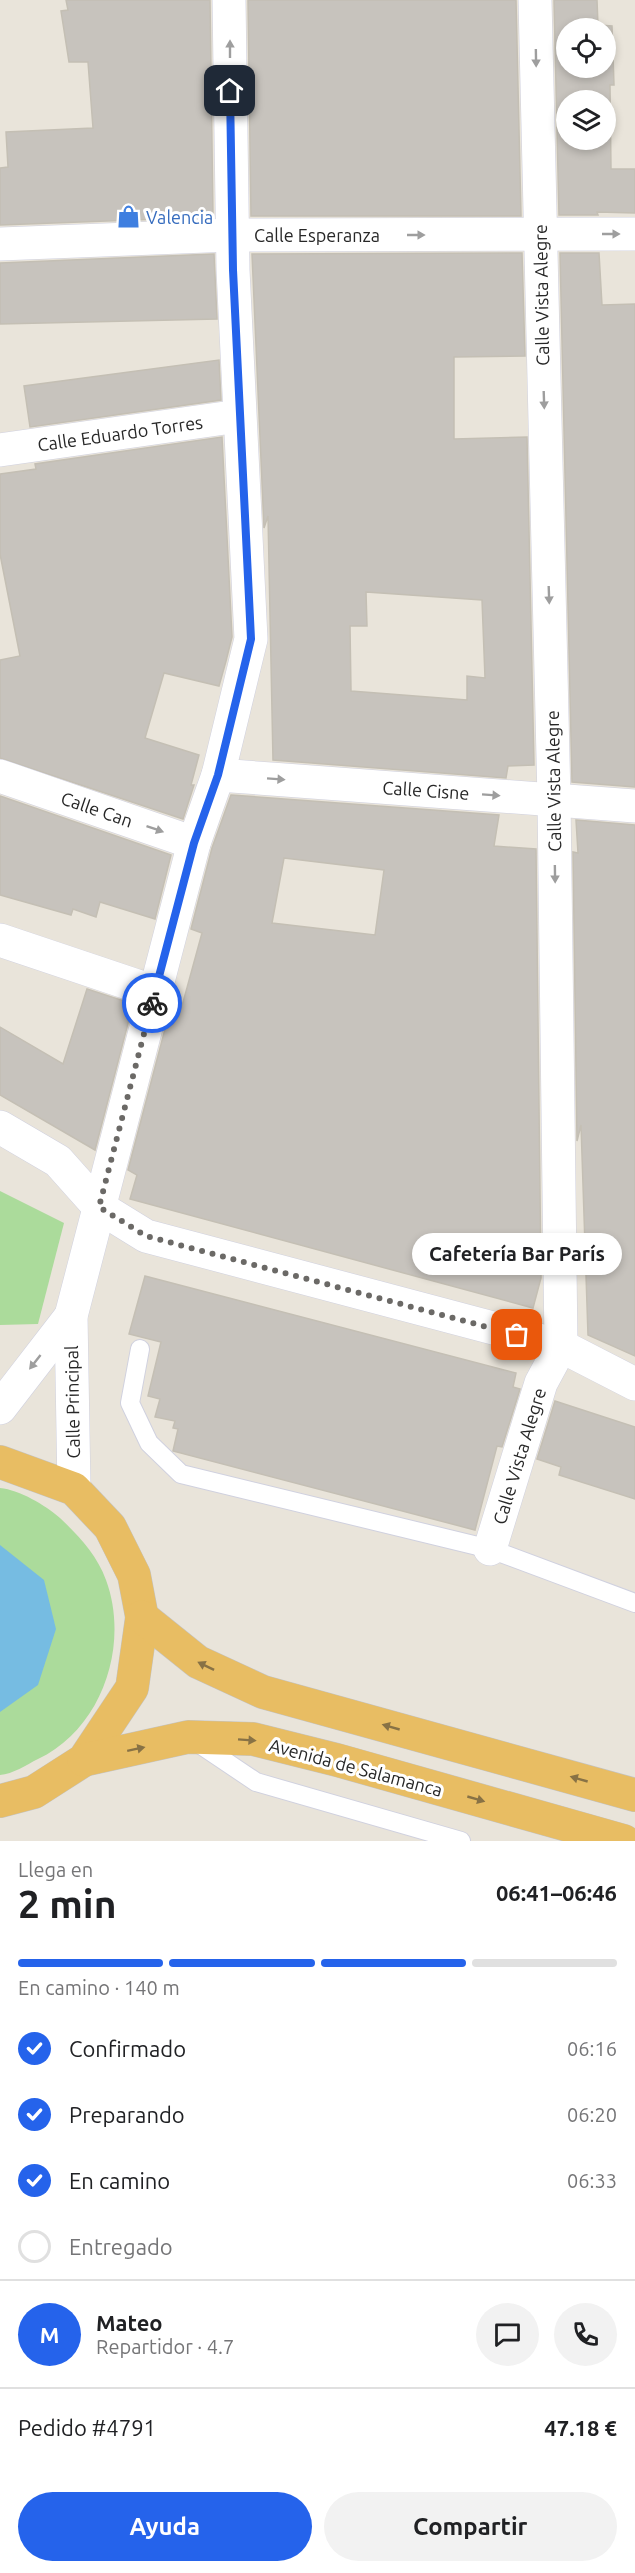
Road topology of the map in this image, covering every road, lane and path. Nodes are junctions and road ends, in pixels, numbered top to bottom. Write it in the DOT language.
graph roads {
  1 [pos="229,0"];
  2 [pos="535,0"];
  3 [pos="539,234"];
  4 [pos="635,234"];
  5 [pos="232,235"];
  6 [pos="0,244"];
  7 [pos="239,416"];
  8 [pos="0,450"];
  9 [pos="218,775"];
  10 [pos="0,776"];
  11 [pos="554,799"];
  12 [pos="635,806"];
  13 [pos="194,843"];
  14 [pos="0,940"];
  15 [pos="155,992"];
  16 [pos="0,1126"];
  17 [pos="99,1207"];
  18 [pos="71,1316"];
  19 [pos="561,1346"];
  20 [pos="140,1349"];
  21 [pos="635,1384"];
  22 [pos="0,1407"];
  23 [pos="0,1462"];
  24 [pos="74,1489"];
  25 [pos="490,1549"];
  26 [pos="635,1603"];
  27 [pos="142,1617"];
  28 [pos="188,1737"];
  29 [pos="84,1760"];
  30 [pos="635,1795"];
  31 [pos="0,1802"];
  32 [pos="461,1841"];
  33 [pos="624,1841"];
  5 -- 1 [label="street, Calle Principal, one-way"];
  2 -- 3 [label="street, Calle Vista Alegre, one-way"];
  3 -- 4 [label="street, Calle Esperanza, one-way"];
  5 -- 3 [label="street, Calle Esperanza, one-way"];
  3 -- 11 [label="street, Calle Vista Alegre, one-way"];
  5 -- 6 [label="street, Calle Esperanza"];
  5 -- 7 [label="street, Calle Principal"];
  7 -- 8 [label="street, Calle Eduardo Torres"];
  7 -- 9 [label="street, Calle Principal"];
  9 -- 11 [label="street, Calle Cisne, one-way"];
  9 -- 13 [label="street, Calle Principal"];
  10 -- 13 [label="street, Calle Can, one-way"];
  11 -- 12 [label="street, Calle Cisne"];
  11 -- 19 [label="street, Calle Vista Alegre, one-way"];
  13 -- 15 [label="street, Calle Principal"];
  14 -- 15 [label="street"];
  15 -- 17 [label="street, Calle Principal"];
  16 -- 17 [label="street"];
  17 -- 18 [label="street, Calle Principal"];
  17 -- 19 [label="street"];
  18 -- 22 [label="street, Calle Principal, one-way"];
  18 -- 24 [label="street, Calle Principal"];
  19 -- 21 [label="street"];
  19 -- 25 [label="street, Calle Vista Alegre"];
  20 -- 25 [label="lane"];
  23 -- 24 [label="highway"];
  24 -- 27 [label="highway"];
  25 -- 26 [label="lane"];
  27 -- 29 [label="highway"];
  30 -- 27 [label="highway, one-way"];
  29 -- 28 [label="highway, Avenida de Salamanca, one-way"];
  28 -- 32 [label="lane"];
  28 -- 33 [label="highway, Avenida de Salamanca, one-way"];
  29 -- 31 [label="highway"];
}
